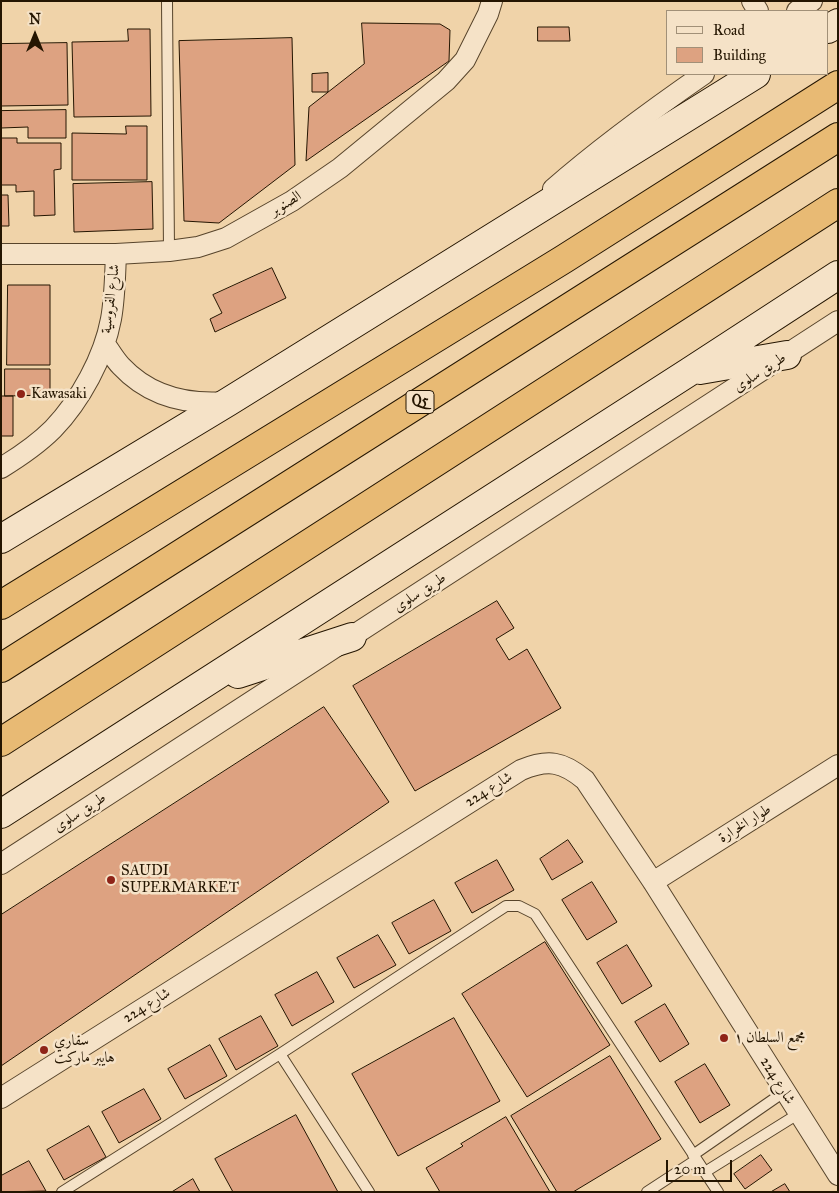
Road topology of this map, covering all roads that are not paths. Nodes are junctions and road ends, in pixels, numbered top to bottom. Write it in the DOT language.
graph roads {
  1 [pos="167,1"];
  2 [pos="492,1"];
  3 [pos="812,1"];
  4 [pos="798,10"];
  5 [pos="703,75"];
  6 [pos="754,75"];
  7 [pos="838,85"];
  8 [pos="838,137"];
  9 [pos="838,202"];
  10 [pos="514,224"];
  11 [pos="169,251"];
  12 [pos="1,254"];
  13 [pos="116,254"];
  14 [pos="838,275"];
  15 [pos="838,321"];
  16 [pos="829,334"];
  17 [pos="105,344"];
  18 [pos="787,355"];
  19 [pos="689,372"];
  20 [pos="228,402"];
  21 [pos="1,468"];
  22 [pos="1,539"];
  23 [pos="1,605"];
  24 [pos="352,637"];
  25 [pos="1,668"];
  26 [pos="201,686"];
  27 [pos="5,739"];
  28 [pos="838,765"];
  29 [pos="1,814"];
  30 [pos="1,864"];
  31 [pos="653,882"];
  32 [pos="280,1054"];
  33 [pos="784,1092"];
  34 [pos="1,1098"];
  35 [pos="798,1114"];
  36 [pos="695,1157"];
  37 [pos="705,1172"];
  38 [pos="838,1175"];
  39 [pos="62,1192"];
  40 [pos="369,1192"];
  41 [pos="647,1192"];
  42 [pos="718,1192"];
  1 -- 11 [label="lane"];
  2 -- 11 [label="street, الصنوبر"];
  3 -- 4 [label="street"];
  5 -- 10 [label="street"];
  6 -- 10 [label="main road"];
  7 -- 23 [label="highway"];
  8 -- 25 [label="highway, Q5"];
  9 -- 27 [label="highway"];
  10 -- 20 [label="main road"];
  11 -- 13 [label="street, الصنوبر"];
  12 -- 13 [label="street, الصنوبر"];
  13 -- 17 [label="street, شارع الفروسية"];
  14 -- 19 [label="main road"];
  15 -- 16 [label="street, طريق سلوى"];
  16 -- 18 [label="street, طريق سلوى"];
  17 -- 20 [label="street, شارع الفروسية"];
  17 -- 21 [label="street, شارع الفروسية"];
  18 -- 19 [label="main road"];
  18 -- 24 [label="street, طريق سلوى"];
  19 -- 26 [label="main road"];
  20 -- 22 [label="main road"];
  24 -- 26 [label="main road"];
  24 -- 30 [label="street, طريق سلوى"];
  26 -- 29 [label="main road"];
  28 -- 31 [label="street, طوار الخرارة"];
  31 -- 33 [label="street, شارع 224"];
  31 -- 34 [label="street, شارع 224"];
  32 -- 36 [label="lane"];
  32 -- 39 [label="lane"];
  32 -- 40 [label="lane"];
  33 -- 35 [label="street, شارع 224"];
  33 -- 36 [label="lane"];
  35 -- 37 [label="lane"];
  35 -- 38 [label="street, شارع 224"];
  36 -- 37 [label="lane"];
  36 -- 41 [label="lane"];
  37 -- 42 [label="lane"];
}
